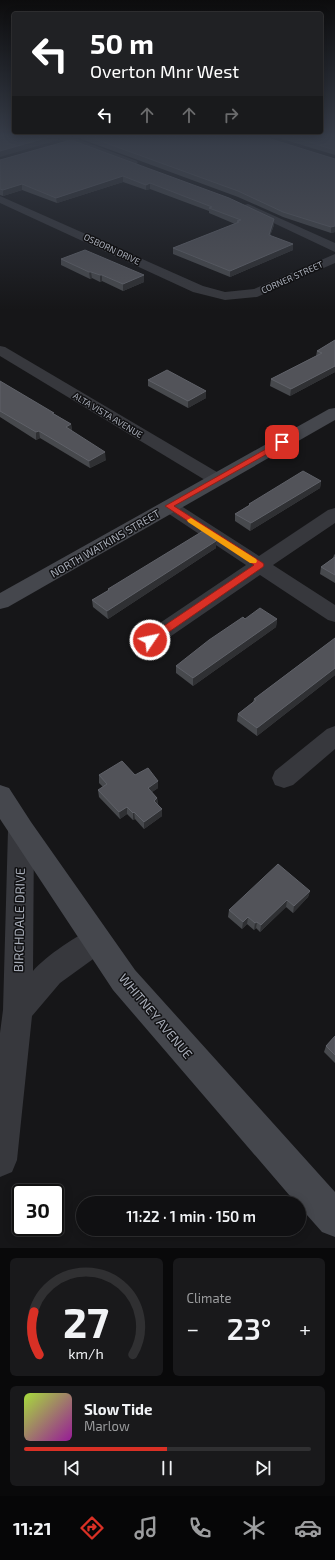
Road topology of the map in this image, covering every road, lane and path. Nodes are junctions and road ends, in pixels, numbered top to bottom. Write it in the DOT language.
graph roads {
  1 [pos="0,198"];
  2 [pos="240,204"];
  3 [pos="335,248"];
  4 [pos="335,258"];
  5 [pos="225,296"];
  6 [pos="0,350"];
  7 [pos="335,412"];
  8 [pos="216,479"];
  9 [pos="169,506"];
  10 [pos="335,514"];
  11 [pos="260,565"];
  12 [pos="0,602"];
  13 [pos="335,615"];
  14 [pos="150,640"];
  15 [pos="335,735"];
  16 [pos="284,778"];
  17 [pos="0,796"];
  18 [pos="21,830"];
  19 [pos="97,940"];
  20 [pos="18,1010"];
  21 [pos="0,1160"];
  22 [pos="335,1219"];
  1 -- 5 [label="street, OSBORN DRIVE"];
  2 -- 3 [label="street"];
  4 -- 5 [label="street, CORNER STREET"];
  6 -- 8 [label="street, ALTA VISTA AVENUE"];
  7 -- 8 [label="main road, NORTH WATKINS STREET"];
  8 -- 9 [label="main road, NORTH WATKINS STREET"];
  9 -- 11 [label="street"];
  9 -- 12 [label="main road, NORTH WATKINS STREET"];
  10 -- 11 [label="street"];
  11 -- 13 [label="street"];
  11 -- 14 [label="street"];
  15 -- 16 [label="street"];
  17 -- 18 [label="main road, WHITNEY AVENUE"];
  18 -- 19 [label="main road, WHITNEY AVENUE"];
  18 -- 20 [label="street, BIRCHDALE DRIVE"];
  19 -- 20 [label="street"];
  19 -- 22 [label="main road, WHITNEY AVENUE"];
  20 -- 21 [label="street, BIRCHDALE DRIVE"];
}
